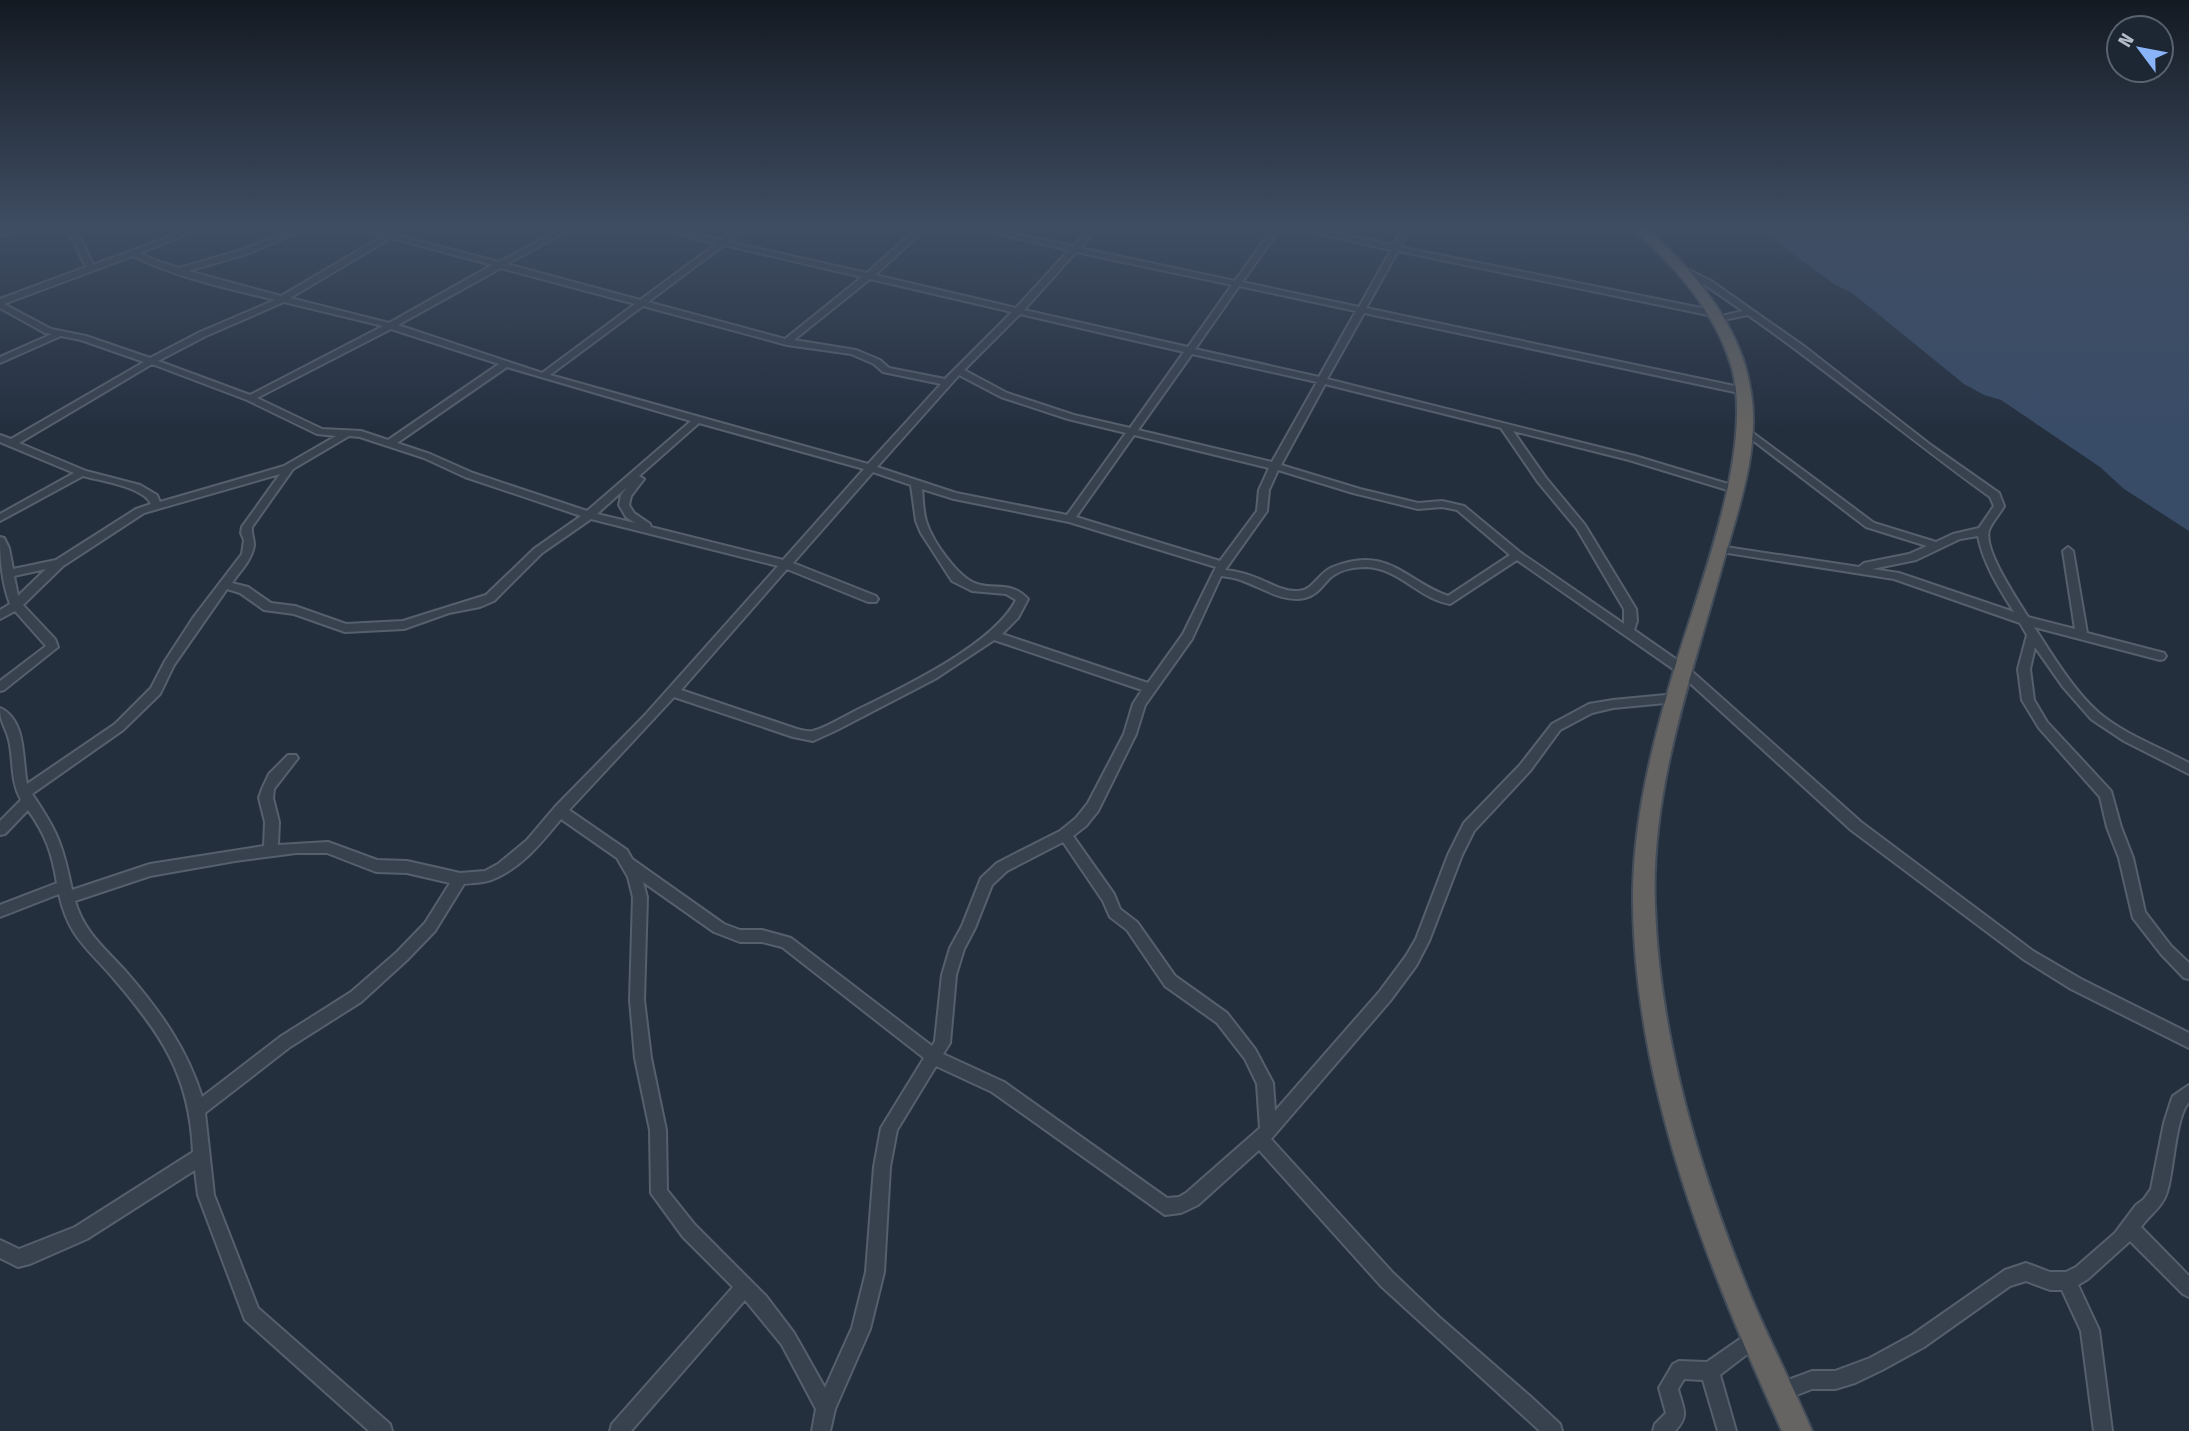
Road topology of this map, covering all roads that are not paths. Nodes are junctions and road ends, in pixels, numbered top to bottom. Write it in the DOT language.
graph roads {
  1 [pos="21,296"];
  2 [pos="266,296"];
  3 [pos="288,296"];
  4 [pos="444,296"];
  5 [pos="610,296"];
  6 [pos="651,296"];
  7 [pos="844,296"];
  8 [pos="953,296"];
  9 [pos="1032,296"];
  10 [pos="1229,296"];
  11 [pos="1294,296"];
  12 [pos="1370,296"];
  13 [pos="1618,296"];
  14 [pos="1700,296"];
  15 [pos="1726,296"];
  16 [pos="281,300"];
  17 [pos="0,304"];
  18 [pos="640,304"];
  19 [pos="1362,310"];
  20 [pos="1017,312"];
  21 [pos="1750,312"];
  22 [pos="1715,317"];
  23 [pos="392,326"];
  24 [pos="58,335"];
  25 [pos="787,342"];
  26 [pos="1187,352"];
  27 [pos="0,360"];
  28 [pos="151,361"];
  29 [pos="506,364"];
  30 [pos="959,371"];
  31 [pos="543,376"];
  32 [pos="1323,381"];
  33 [pos="947,382"];
  34 [pos="1744,391"];
  35 [pos="250,398"];
  36 [pos="696,421"];
  37 [pos="1505,427"];
  38 [pos="1130,430"];
  39 [pos="1745,430"];
  40 [pos="347,434"];
  41 [pos="0,438"];
  42 [pos="12,443"];
  43 [pos="389,444"];
  44 [pos="668,445"];
  45 [pos="1275,466"];
  46 [pos="288,468"];
  47 [pos="870,468"];
  48 [pos="82,473"];
  49 [pos="916,483"];
  50 [pos="1734,489"];
  51 [pos="158,507"];
  52 [pos="589,515"];
  53 [pos="0,519"];
  54 [pos="1070,519"];
  55 [pos="1984,531"];
  56 [pos="666,534"];
  57 [pos="0,540"];
  58 [pos="1939,546"];
  59 [pos="1719,549"];
  60 [pos="2068,551"];
  61 [pos="1517,555"];
  62 [pos="59,563"];
  63 [pos="785,564"];
  64 [pos="1220,569"];
  65 [pos="1857,569"];
  66 [pos="9,573"];
  67 [pos="227,585"];
  68 [pos="872,598"];
  69 [pos="16,606"];
  70 [pos="0,615"];
  71 [pos="2024,620"];
  72 [pos="1627,633"];
  73 [pos="2081,634"];
  74 [pos="995,636"];
  75 [pos="2032,637"];
  76 [pos="2160,656"];
  77 [pos="1683,670"];
  78 [pos="0,687"];
  79 [pos="1149,688"];
  80 [pos="672,692"];
  81 [pos="1676,698"];
  82 [pos="0,713"];
  83 [pos="292,758"];
  84 [pos="2189,769"];
  85 [pos="27,796"];
  86 [pos="560,811"];
  87 [pos="0,830"];
  88 [pos="1065,835"];
  89 [pos="271,850"];
  90 [pos="626,862"];
  91 [pos="460,879"];
  92 [pos="66,892"];
  93 [pos="0,911"];
  94 [pos="2189,973"];
  95 [pos="2189,1041"];
  96 [pos="935,1058"];
  97 [pos="2189,1093"];
  98 [pos="195,1111"];
  99 [pos="1264,1135"];
  100 [pos="201,1156"];
  101 [pos="2130,1228"];
  102 [pos="0,1249"];
  103 [pos="2067,1280"];
  104 [pos="744,1288"];
  105 [pos="2189,1289"];
  106 [pos="1753,1339"];
  107 [pos="1710,1371"];
  108 [pos="1779,1393"];
  109 [pos="826,1408"];
  110 [pos="383,1431"];
  111 [pos="619,1431"];
  112 [pos="821,1431"];
  113 [pos="1553,1431"];
  114 [pos="1662,1431"];
  115 [pos="1727,1431"];
  116 [pos="1797,1431"];
  117 [pos="2103,1431"];
  1 -- 17 [label="street"];
  2 -- 16 [label="street"];
  3 -- 16 [label="street"];
  4 -- 23 [label="street"];
  5 -- 18 [label="street"];
  6 -- 18 [label="street"];
  7 -- 25 [label="street"];
  8 -- 20 [label="street"];
  9 -- 20 [label="street"];
  10 -- 26 [label="street"];
  11 -- 19 [label="street"];
  12 -- 19 [label="street"];
  13 -- 22 [label="street"];
  14 -- 22 [label="highway"];
  15 -- 21 [label="street"];
  16 -- 23 [label="street"];
  16 -- 28 [label="street"];
  17 -- 24 [label="street"];
  18 -- 25 [label="street"];
  18 -- 31 [label="street"];
  19 -- 32 [label="street"];
  19 -- 34 [label="street"];
  20 -- 26 [label="street"];
  20 -- 30 [label="street"];
  21 -- 22 [label="street"];
  21 -- 55 [label="street"];
  22 -- 34 [label="highway"];
  23 -- 29 [label="street"];
  23 -- 35 [label="street"];
  24 -- 27 [label="street"];
  24 -- 28 [label="street"];
  25 -- 33 [label="street"];
  26 -- 32 [label="street"];
  26 -- 38 [label="street"];
  28 -- 35 [label="street"];
  28 -- 42 [label="street"];
  29 -- 31 [label="street"];
  29 -- 43 [label="street"];
  30 -- 33 [label="street"];
  30 -- 38 [label="street"];
  31 -- 36 [label="street"];
  32 -- 37 [label="street"];
  32 -- 45 [label="street"];
  33 -- 47 [label="street"];
  34 -- 39 [label="highway"];
  35 -- 40 [label="street"];
  36 -- 44 [label="street"];
  36 -- 47 [label="street"];
  37 -- 50 [label="street"];
  37 -- 72 [label="street"];
  38 -- 45 [label="street"];
  38 -- 54 [label="street"];
  39 -- 50 [label="highway"];
  39 -- 58 [label="street"];
  40 -- 43 [label="street"];
  40 -- 46 [label="street"];
  41 -- 42 [label="street"];
  42 -- 48 [label="street"];
  43 -- 52 [label="street"];
  44 -- 52 [label="street"];
  44 -- 56 [label="street"];
  45 -- 61 [label="street"];
  45 -- 64 [label="street"];
  46 -- 51 [label="street"];
  46 -- 67 [label="street"];
  47 -- 49 [label="street"];
  47 -- 63 [label="street"];
  48 -- 51 [label="street"];
  48 -- 53 [label="street"];
  49 -- 54 [label="street"];
  49 -- 74 [label="street"];
  50 -- 59 [label="highway"];
  51 -- 62 [label="street"];
  52 -- 56 [label="street"];
  52 -- 67 [label="street"];
  54 -- 64 [label="street"];
  55 -- 58 [label="street"];
  55 -- 71 [label="street"];
  56 -- 63 [label="street"];
  57 -- 66 [label="street"];
  58 -- 65 [label="street"];
  59 -- 65 [label="street"];
  59 -- 77 [label="highway"];
  60 -- 73 [label="street"];
  61 -- 64 [label="street"];
  61 -- 72 [label="street"];
  62 -- 66 [label="street"];
  62 -- 69 [label="street"];
  63 -- 68 [label="street"];
  63 -- 80 [label="street"];
  64 -- 79 [label="street"];
  65 -- 71 [label="street"];
  66 -- 69 [label="street"];
  67 -- 85 [label="street"];
  69 -- 70 [label="street"];
  69 -- 78 [label="street"];
  71 -- 73 [label="street"];
  71 -- 75 [label="street"];
  72 -- 77 [label="street"];
  73 -- 76 [label="street"];
  74 -- 79 [label="street"];
  74 -- 80 [label="street"];
  75 -- 84 [label="street"];
  75 -- 94 [label="street"];
  77 -- 81 [label="highway"];
  77 -- 95 [label="street"];
  79 -- 88 [label="street"];
  80 -- 86 [label="street"];
  81 -- 99 [label="street"];
  81 -- 106 [label="highway"];
  82 -- 85 [label="street"];
  83 -- 89 [label="street"];
  85 -- 87 [label="street"];
  85 -- 92 [label="street"];
  86 -- 90 [label="street"];
  86 -- 91 [label="street"];
  88 -- 96 [label="street"];
  88 -- 99 [label="street"];
  89 -- 91 [label="street"];
  89 -- 92 [label="street"];
  90 -- 96 [label="street"];
  90 -- 104 [label="street"];
  91 -- 98 [label="street"];
  92 -- 93 [label="street"];
  92 -- 98 [label="street"];
  96 -- 99 [label="street"];
  96 -- 109 [label="street"];
  97 -- 101 [label="street"];
  98 -- 100 [label="street"];
  99 -- 113 [label="street"];
  100 -- 102 [label="street"];
  100 -- 110 [label="street"];
  101 -- 103 [label="street"];
  101 -- 105 [label="street"];
  103 -- 108 [label="street"];
  103 -- 117 [label="street"];
  104 -- 109 [label="street"];
  104 -- 111 [label="street"];
  106 -- 107 [label="street"];
  106 -- 108 [label="highway"];
  107 -- 114 [label="street"];
  107 -- 115 [label="street"];
  108 -- 116 [label="highway"];
  109 -- 112 [label="street"];
}
